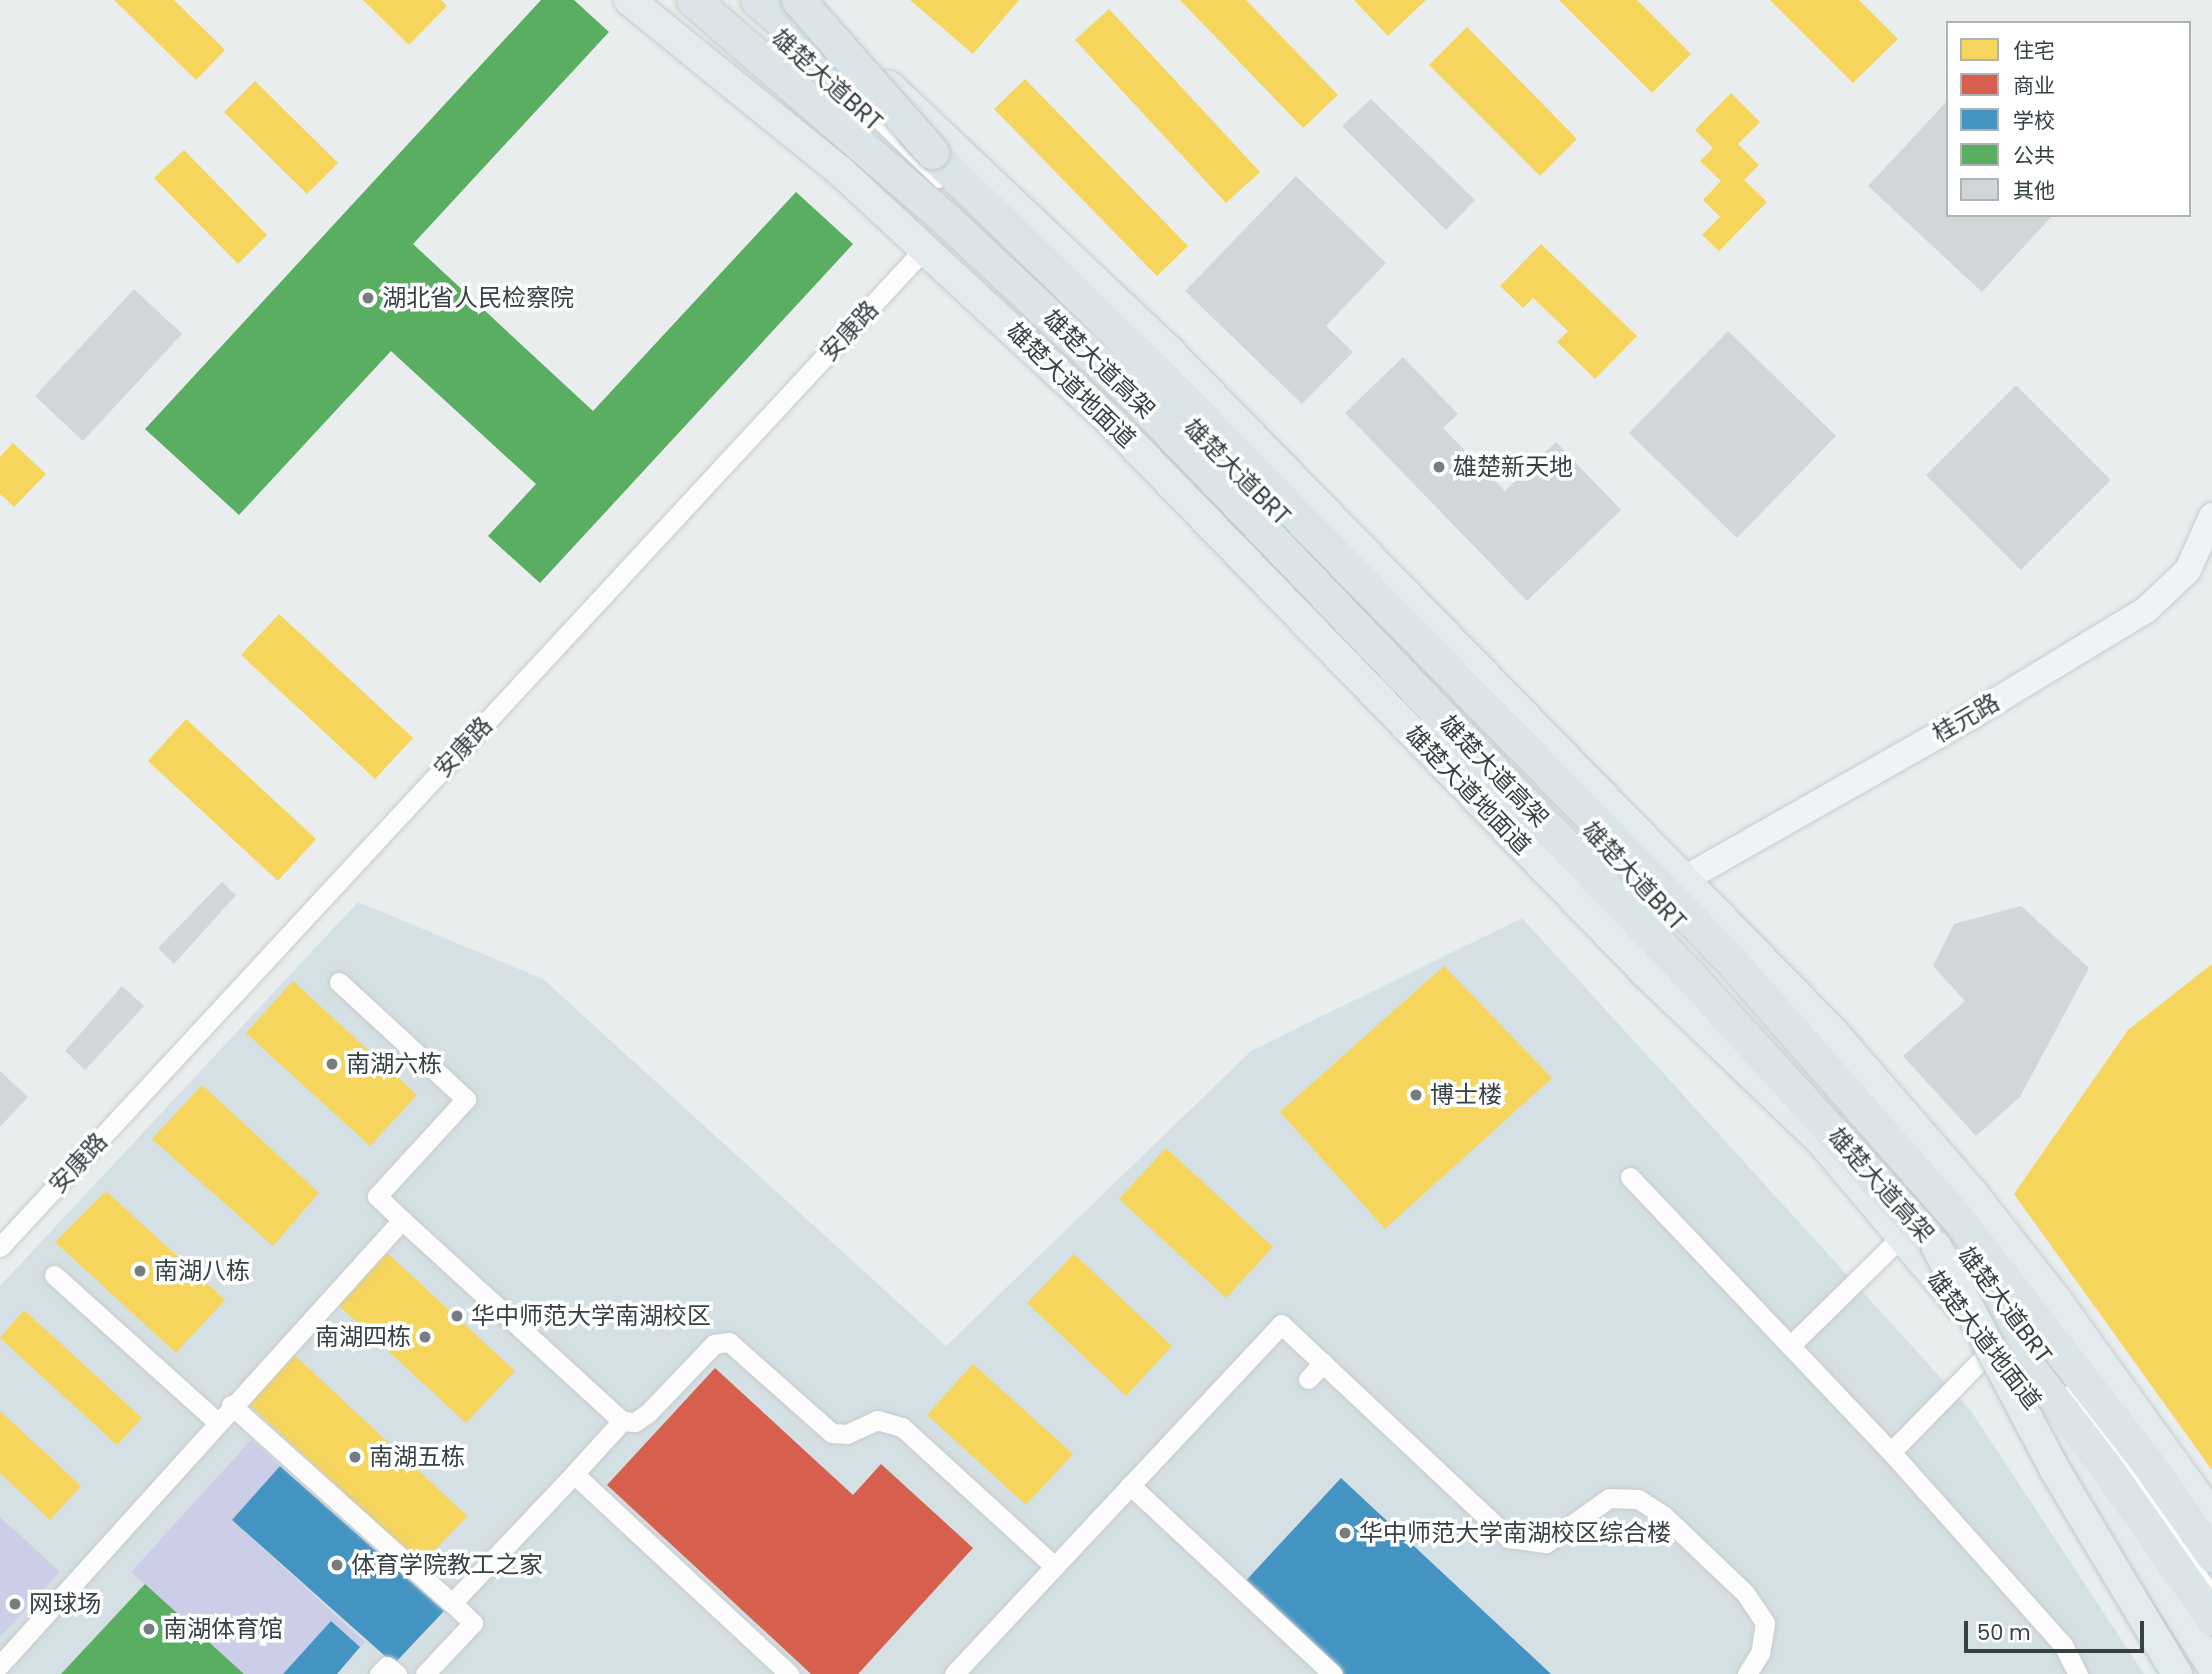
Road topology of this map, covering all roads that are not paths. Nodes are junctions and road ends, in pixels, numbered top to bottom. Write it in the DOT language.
graph roads {
  1 [pos="629,0"];
  2 [pos="693,0"];
  3 [pos="757,0"];
  4 [pos="789,0"];
  5 [pos="798,0"];
  6 [pos="847,95"];
  7 [pos="932,152"];
  8 [pos="946,190"];
  9 [pos="926,247"];
  10 [pos="1221,456"];
  11 [pos="2212,516"];
  12 [pos="1683,880"];
  13 [pos="339,982"];
  14 [pos="1736,986"];
  15 [pos="1630,1177"];
  16 [pos="402,1220"];
  17 [pos="1902,1236"];
  18 [pos="1936,1246"];
  19 [pos="0,1247"];
  20 [pos="54,1275"];
  21 [pos="1790,1346"];
  22 [pos="1992,1349"];
  23 [pos="1323,1363"];
  24 [pos="1308,1379"];
  25 [pos="2064,1382"];
  26 [pos="231,1405"];
  27 [pos="216,1421"];
  28 [pos="622,1421"];
  29 [pos="1891,1452"];
  30 [pos="574,1474"];
  31 [pos="1130,1485"];
  32 [pos="2212,1516"];
  33 [pos="2212,1556"];
  34 [pos="1054,1566"];
  35 [pos="2212,1589"];
  36 [pos="452,1603"];
  37 [pos="2212,1618"];
  38 [pos="0,1665"];
  39 [pos="2212,1666"];
  40 [pos="379,1674"];
  41 [pos="397,1674"];
  42 [pos="425,1674"];
  43 [pos="789,1674"];
  44 [pos="954,1674"];
  45 [pos="1333,1674"];
  46 [pos="1747,1674"];
  47 [pos="2078,1674"];
  48 [pos="2177,1674"];
  1 -- 9 [label="main road, 雄楚大道地面道"];
  2 -- 18 [label="highway, 雄楚大道高架"];
  3 -- 7 [label="highway, 雄楚大道高架, bridge"];
  4 -- 12 [label="main road"];
  5 -- 7 [label="highway, bridge"];
  6 -- 8 [label="lane, 雄楚大道BRT"];
  7 -- 33 [label="highway, 雄楚大道高架"];
  9 -- 17 [label="main road, 雄楚大道地面道"];
  9 -- 19 [label="street, 安康路"];
  10 -- 14 [label="lane, 雄楚大道BRT"];
  11 -- 12 [label="street, 桂元路"];
  12 -- 32 [label="main road"];
  13 -- 16 [label="street"];
  15 -- 21 [label="street"];
  16 -- 26 [label="street"];
  16 -- 28 [label="street"];
  17 -- 21 [label="street"];
  17 -- 22 [label="main road, 雄楚大道地面道"];
  18 -- 37 [label="highway, 雄楚大道高架, bridge"];
  18 -- 48 [label="main road, bridge"];
  20 -- 27 [label="street"];
  21 -- 29 [label="street"];
  22 -- 29 [label="street"];
  22 -- 39 [label="main road, 雄楚大道地面道"];
  23 -- 24 [label="street"];
  23 -- 31 [label="street"];
  23 -- 46 [label="street"];
  25 -- 35 [label="lane, 雄楚大道BRT"];
  26 -- 27 [label="street"];
  26 -- 36 [label="street"];
  27 -- 38 [label="street"];
  28 -- 30 [label="street"];
  28 -- 34 [label="street"];
  29 -- 47 [label="street"];
  30 -- 36 [label="street"];
  30 -- 43 [label="street"];
  31 -- 34 [label="street"];
  31 -- 45 [label="street"];
  34 -- 44 [label="street"];
  36 -- 42 [label="street"];
  40 -- 41 [label="street"];
}
